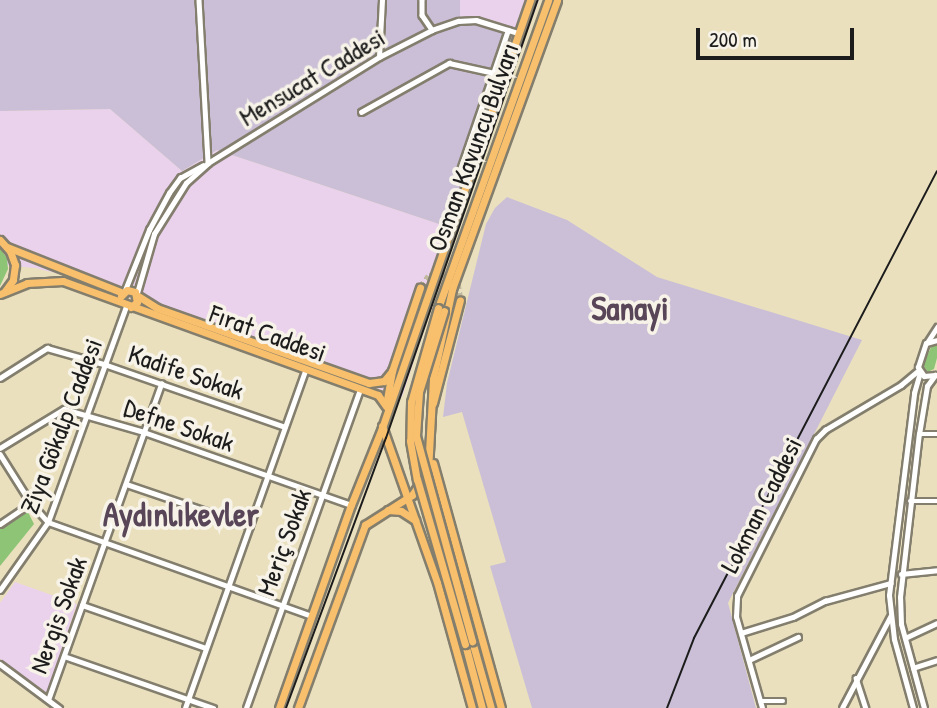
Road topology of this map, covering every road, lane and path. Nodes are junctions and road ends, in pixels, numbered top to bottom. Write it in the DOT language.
graph roads {
  1 [pos="199,0"];
  2 [pos="382,0"];
  3 [pos="422,0"];
  4 [pos="530,0"];
  5 [pos="548,0"];
  6 [pos="557,0"];
  7 [pos="432,30"];
  8 [pos="508,30"];
  9 [pos="519,33"];
  10 [pos="379,57"];
  11 [pos="494,73"];
  12 [pos="361,112"];
  13 [pos="208,163"];
  14 [pos="465,186"];
  15 [pos="0,240"];
  16 [pos="8,247"];
  17 [pos="453,285"];
  18 [pos="420,288"];
  19 [pos="124,292"];
  20 [pos="0,294"];
  21 [pos="137,295"];
  22 [pos="460,300"];
  23 [pos="126,306"];
  24 [pos="441,309"];
  25 [pos="937,327"];
  26 [pos="937,340"];
  27 [pos="928,341"];
  28 [pos="107,365"];
  29 [pos="306,369"];
  30 [pos="391,371"];
  31 [pos="919,371"];
  32 [pos="936,373"];
  33 [pos="0,378"];
  34 [pos="161,384"];
  35 [pos="360,389"];
  36 [pos="386,406"];
  37 [pos="88,414"];
  38 [pos="429,416"];
  39 [pos="285,427"];
  40 [pos="382,428"];
  41 [pos="144,432"];
  42 [pos="919,434"];
  43 [pos="937,434"];
  44 [pos="0,449"];
  45 [pos="0,454"];
  46 [pos="431,454"];
  47 [pos="398,470"];
  48 [pos="268,476"];
  49 [pos="426,477"];
  50 [pos="125,484"];
  51 [pos="322,494"];
  52 [pos="408,497"];
  53 [pos="910,501"];
  54 [pos="937,501"];
  55 [pos="442,502"];
  56 [pos="31,503"];
  57 [pos="351,505"];
  58 [pos="383,510"];
  59 [pos="414,511"];
  60 [pos="48,522"];
  61 [pos="0,524"];
  62 [pos="419,525"];
  63 [pos="250,526"];
  64 [pos="104,543"];
  65 [pos="937,570"];
  66 [pos="901,574"];
  67 [pos="891,583"];
  68 [pos="228,586"];
  69 [pos="0,590"];
  70 [pos="82,605"];
  71 [pos="282,606"];
  72 [pos="312,616"];
  73 [pos="890,617"];
  74 [pos="937,622"];
  75 [pos="741,633"];
  76 [pos="797,637"];
  77 [pos="905,638"];
  78 [pos="468,643"];
  79 [pos="206,648"];
  80 [pos="64,656"];
  81 [pos="748,660"];
  82 [pos="937,660"];
  83 [pos="0,664"];
  84 [pos="913,668"];
  85 [pos="856,677"];
  86 [pos="487,692"];
  87 [pos="188,699"];
  88 [pos="48,700"];
  89 [pos="760,701"];
  90 [pos="783,701"];
  91 [pos="59,708"];
  92 [pos="185,708"];
  93 [pos="213,708"];
  94 [pos="246,708"];
  95 [pos="279,708"];
  96 [pos="298,708"];
  97 [pos="472,708"];
  98 [pos="481,708"];
  99 [pos="491,708"];
  100 [pos="499,708"];
  101 [pos="762,708"];
  102 [pos="842,708"];
  103 [pos="866,708"];
  104 [pos="913,708"];
  105 [pos="924,708"];
  1 -- 13 [label="street"];
  2 -- 10 [label="street"];
  3 -- 7 [label="street"];
  4 -- 9 [label="main road"];
  5 -- 24 [label="main road, Osman Kavuncu Bulvarı"];
  6 -- 17 [label="main road, Osman Kavuncu Bulvarı"];
  7 -- 8 [label="street, Mensucat Caddesi"];
  7 -- 10 [label="street, Mensucat Caddesi"];
  8 -- 9 [label="street, Mensucat Caddesi"];
  8 -- 11 [label="street"];
  9 -- 14 [label="main road"];
  10 -- 13 [label="street, Mensucat Caddesi"];
  11 -- 12 [label="street"];
  11 -- 14 [label="street"];
  13 -- 19 [label="street, Mensucat Caddesi"];
  13 -- 21 [label="street, Mensucat Caddesi"];
  14 -- 40 [label="main road"];
  15 -- 16 [label="main road"];
  16 -- 19 [label="main road"];
  16 -- 20 [label="main road"];
  17 -- 24 [label="main road"];
  17 -- 38 [label="main road"];
  18 -- 30 [label="main road"];
  19 -- 21 [label="main road, Fırat Caddesi"];
  19 -- 23 [label="main road"];
  20 -- 23 [label="main road, Fırat Caddesi"];
  21 -- 23 [label="main road"];
  21 -- 30 [label="main road, Fırat Caddesi"];
  22 -- 38 [label="main road"];
  23 -- 28 [label="street, Ziya Gökalp Caddesi"];
  23 -- 29 [label="main road, Fırat Caddesi"];
  24 -- 78 [label="main road, bridge"];
  25 -- 27 [label="street"];
  26 -- 27 [label="street"];
  27 -- 31 [label="street"];
  28 -- 33 [label="street, Kadife Sokak"];
  28 -- 34 [label="street, Kadife Sokak"];
  28 -- 37 [label="street, Ziya Gökalp Caddesi"];
  29 -- 35 [label="main road, Fırat Caddesi"];
  29 -- 39 [label="street"];
  30 -- 36 [label="main road"];
  31 -- 32 [label="street"];
  31 -- 67 [label="street"];
  31 -- 75 [label="street, Lokman Caddesi"];
  32 -- 42 [label="street"];
  34 -- 39 [label="street, Kadife Sokak"];
  34 -- 41 [label="street, Nergis Sokak"];
  35 -- 36 [label="main road, Fırat Caddesi"];
  35 -- 51 [label="street, Meriç Sokak"];
  36 -- 40 [label="main road"];
  37 -- 41 [label="street, Defne Sokak"];
  37 -- 44 [label="street, Defne Sokak"];
  37 -- 60 [label="street, Ziya Gökalp Caddesi"];
  38 -- 46 [label="main road"];
  39 -- 48 [label="street"];
  40 -- 47 [label="main road"];
  40 -- 57 [label="main road"];
  41 -- 48 [label="street, Defne Sokak"];
  41 -- 50 [label="street, Nergis Sokak"];
  42 -- 43 [label="street"];
  42 -- 53 [label="street"];
  45 -- 56 [label="street"];
  46 -- 49 [label="main road"];
  46 -- 55 [label="main road"];
  47 -- 49 [label="main road"];
  47 -- 52 [label="main road"];
  48 -- 51 [label="street, Defne Sokak"];
  48 -- 63 [label="street"];
  49 -- 52 [label="main road"];
  50 -- 63 [label="street"];
  50 -- 64 [label="street, Nergis Sokak"];
  51 -- 57 [label="street, Defne Sokak"];
  51 -- 71 [label="street, Meriç Sokak"];
  52 -- 58 [label="main road"];
  52 -- 59 [label="main road"];
  53 -- 54 [label="street"];
  53 -- 66 [label="street"];
  55 -- 59 [label="main road"];
  55 -- 100 [label="main road"];
  56 -- 60 [label="street"];
  56 -- 61 [label="street"];
  57 -- 72 [label="main road"];
  58 -- 62 [label="main road"];
  58 -- 96 [label="main road"];
  59 -- 62 [label="main road"];
  60 -- 64 [label="street"];
  60 -- 69 [label="street, Ziya Gökalp Caddesi"];
  62 -- 97 [label="main road"];
  63 -- 68 [label="street"];
  64 -- 68 [label="street"];
  64 -- 70 [label="street, Nergis Sokak"];
  65 -- 66 [label="street"];
  66 -- 77 [label="street"];
  67 -- 73 [label="street"];
  67 -- 75 [label="street"];
  68 -- 71 [label="street"];
  68 -- 79 [label="street"];
  70 -- 79 [label="street"];
  70 -- 80 [label="street, Nergis Sokak"];
  71 -- 72 [label="street"];
  71 -- 94 [label="street, Meriç Sokak"];
  72 -- 95 [label="main road"];
  73 -- 85 [label="street"];
  73 -- 104 [label="street"];
  74 -- 77 [label="street"];
  75 -- 81 [label="street, Lokman Caddesi"];
  76 -- 81 [label="street"];
  77 -- 84 [label="street"];
  78 -- 86 [label="main road"];
  78 -- 98 [label="main road"];
  79 -- 87 [label="street"];
  80 -- 87 [label="street"];
  80 -- 88 [label="street, Nergis Sokak"];
  81 -- 89 [label="street, Lokman Caddesi"];
  82 -- 84 [label="street"];
  83 -- 88 [label="street"];
  84 -- 105 [label="street"];
  85 -- 102 [label="street"];
  85 -- 103 [label="street"];
  86 -- 99 [label="main road"];
  86 -- 100 [label="main road"];
  87 -- 92 [label="street"];
  87 -- 93 [label="street"];
  88 -- 91 [label="street"];
  89 -- 90 [label="street"];
  89 -- 101 [label="street, Lokman Caddesi"];
}
